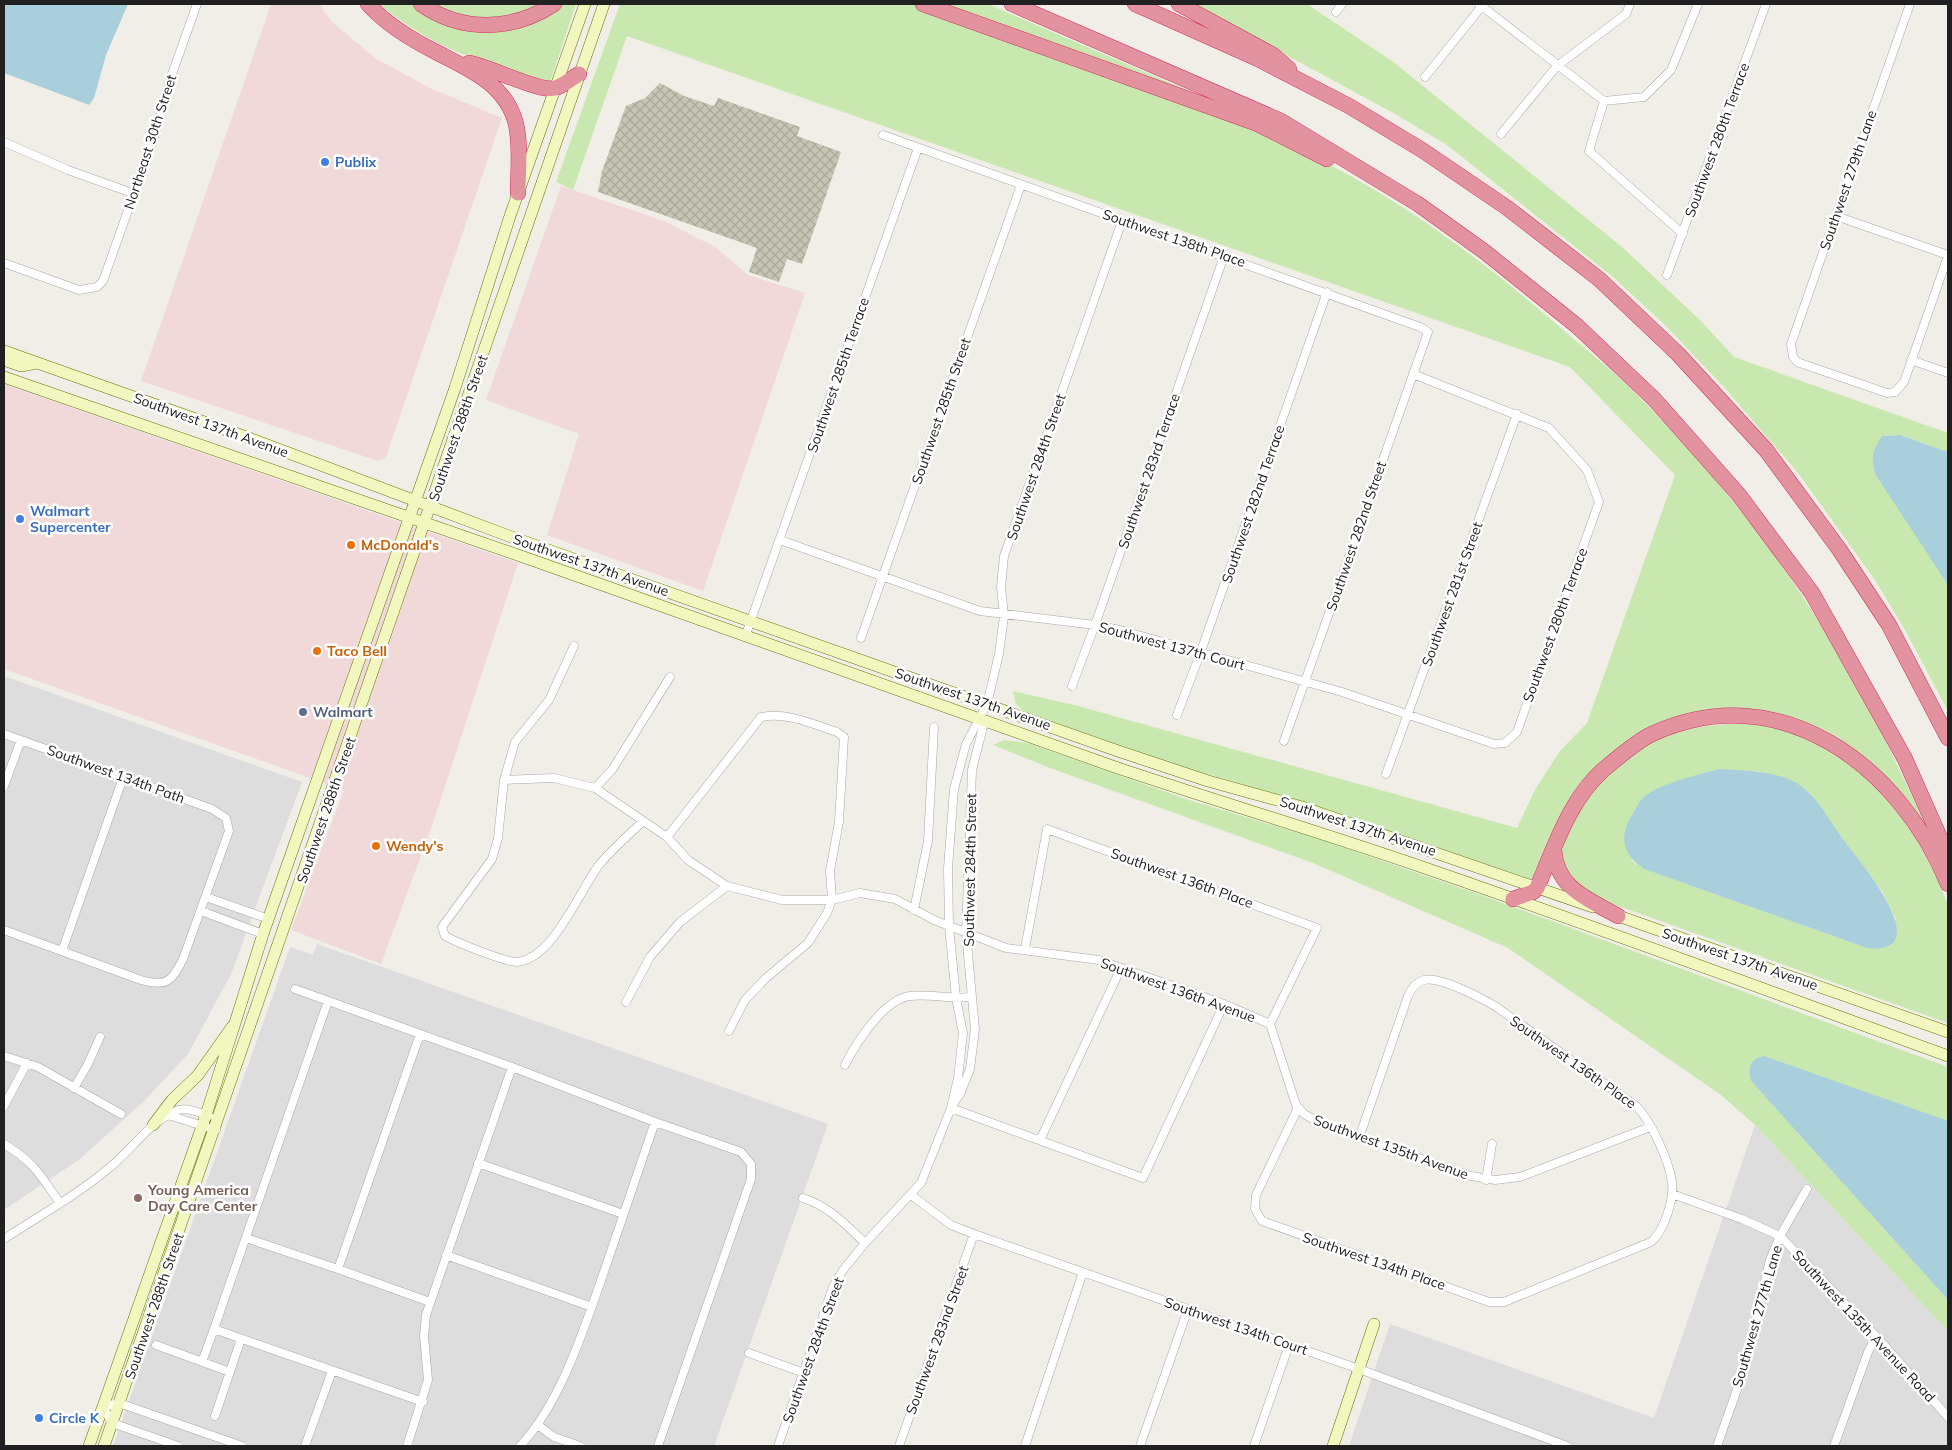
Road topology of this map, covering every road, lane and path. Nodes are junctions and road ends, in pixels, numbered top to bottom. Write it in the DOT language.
graph roads {
  1 [pos="197,4"];
  2 [pos="368,4"];
  3 [pos="420,4"];
  4 [pos="554,4"];
  5 [pos="585,4"];
  6 [pos="604,4"];
  7 [pos="923,4"];
  8 [pos="1012,4"];
  9 [pos="1135,4"];
  10 [pos="1179,4"];
  11 [pos="1342,4"];
  12 [pos="1630,4"];
  13 [pos="1698,4"];
  14 [pos="1766,4"];
  15 [pos="1910,4"];
  16 [pos="1480,5"];
  17 [pos="1336,12"];
  18 [pos="456,60"];
  19 [pos="1557,66"];
  20 [pos="579,74"];
  21 [pos="1425,77"];
  22 [pos="1303,82"];
  23 [pos="555,89"];
  24 [pos="1604,100"];
  25 [pos="1502,134"];
  26 [pos="883,135"];
  27 [pos="4,142"];
  28 [pos="918,148"];
  29 [pos="1387,184"];
  30 [pos="1021,185"];
  31 [pos="518,192"];
  32 [pos="135,194"];
  33 [pos="1836,216"];
  34 [pos="1122,220"];
  35 [pos="1683,234"];
  36 [pos="1224,256"];
  37 [pos="1948,256"];
  38 [pos="4,263"];
  39 [pos="1667,275"];
  40 [pos="1327,292"];
  41 [pos="1428,332"];
  42 [pos="4,351"];
  43 [pos="4,360"];
  44 [pos="1911,360"];
  45 [pos="39,363"];
  46 [pos="1948,373"];
  47 [pos="1413,374"];
  48 [pos="4,377"];
  49 [pos="1517,414"];
  50 [pos="415,501"];
  51 [pos="431,507"];
  52 [pos="408,519"];
  53 [pos="425,525"];
  54 [pos="780,540"];
  55 [pos="575,559"];
  56 [pos="569,574"];
  57 [pos="883,575"];
  58 [pos="1004,616"];
  59 [pos="751,622"];
  60 [pos="1095,625"];
  61 [pos="745,637"];
  62 [pos="861,638"];
  63 [pos="574,646"];
  64 [pos="1200,654"];
  65 [pos="670,678"];
  66 [pos="1305,682"];
  67 [pos="1072,686"];
  68 [pos="987,704"];
  69 [pos="1408,714"];
  70 [pos="1177,715"];
  71 [pos="980,719"];
  72 [pos="934,727"];
  73 [pos="4,734"];
  74 [pos="1948,738"];
  75 [pos="21,740"];
  76 [pos="1284,740"];
  77 [pos="1505,743"];
  78 [pos="1386,774"];
  79 [pos="124,776"];
  80 [pos="504,780"];
  81 [pos="4,786"];
  82 [pos="595,788"];
  83 [pos="643,821"];
  84 [pos="667,837"];
  85 [pos="1554,850"];
  86 [pos="1948,856"];
  87 [pos="1948,884"];
  88 [pos="727,886"];
  89 [pos="1537,888"];
  90 [pos="206,897"];
  91 [pos="832,900"];
  92 [pos="1513,900"];
  93 [pos="914,910"];
  94 [pos="201,911"];
  95 [pos="1618,916"];
  96 [pos="269,918"];
  97 [pos="949,926"];
  98 [pos="4,930"];
  99 [pos="966,933"];
  100 [pos="264,934"];
  101 [pos="62,950"];
  102 [pos="1025,950"];
  103 [pos="1121,968"];
  104 [pos="295,989"];
  105 [pos="972,997"];
  106 [pos="956,998"];
  107 [pos="328,1001"];
  108 [pos="626,1002"];
  109 [pos="1224,1004"];
  110 [pos="238,1017"];
  111 [pos="1270,1024"];
  112 [pos="729,1031"];
  113 [pos="1948,1032"];
  114 [pos="420,1034"];
  115 [pos="100,1037"];
  116 [pos="4,1056"];
  117 [pos="1948,1056"];
  118 [pos="27,1063"];
  119 [pos="845,1064"];
  120 [pos="512,1066"];
  121 [pos="74,1088"];
  122 [pos="4,1106"];
  123 [pos="951,1108"];
  124 [pos="1298,1108"];
  125 [pos="121,1114"];
  126 [pos="204,1120"];
  127 [pos="655,1122"];
  128 [pos="153,1125"];
  129 [pos="217,1125"];
  130 [pos="1650,1127"];
  131 [pos="1359,1138"];
  132 [pos="1040,1140"];
  133 [pos="4,1144"];
  134 [pos="1492,1144"];
  135 [pos="478,1163"];
  136 [pos="1486,1180"];
  137 [pos="1807,1189"];
  138 [pos="1672,1194"];
  139 [pos="911,1195"];
  140 [pos="803,1198"];
  141 [pos="60,1203"];
  142 [pos="624,1214"];
  143 [pos="974,1234"];
  144 [pos="1780,1236"];
  145 [pos="163,1237"];
  146 [pos="246,1238"];
  147 [pos="4,1239"];
  148 [pos="176,1241"];
  149 [pos="865,1243"];
  150 [pos="446,1255"];
  151 [pos="338,1269"];
  152 [pos="1083,1272"];
  153 [pos="430,1302"];
  154 [pos="592,1306"];
  155 [pos="1188,1310"];
  156 [pos="1374,1324"];
  157 [pos="214,1329"];
  158 [pos="1876,1336"];
  159 [pos="241,1339"];
  160 [pos="1289,1345"];
  161 [pos="156,1346"];
  162 [pos="749,1353"];
  163 [pos="202,1362"];
  164 [pos="1359,1369"];
  165 [pos="332,1371"];
  166 [pos="230,1372"];
  167 [pos="804,1373"];
  168 [pos="423,1402"];
  169 [pos="119,1403"];
  170 [pos="103,1407"];
  171 [pos="214,1416"];
  172 [pos="1948,1417"];
  173 [pos="112,1423"];
  174 [pos="538,1426"];
  175 [pos="230,1444"];
  176 [pos="90,1446"];
  177 [pos="104,1446"];
  178 [pos="178,1446"];
  179 [pos="242,1446"];
  180 [pos="305,1446"];
  181 [pos="407,1446"];
  182 [pos="520,1446"];
  183 [pos="580,1446"];
  184 [pos="658,1446"];
  185 [pos="778,1446"];
  186 [pos="899,1446"];
  187 [pos="1025,1446"];
  188 [pos="1140,1446"];
  189 [pos="1254,1446"];
  190 [pos="1332,1446"];
  191 [pos="1567,1446"];
  192 [pos="1717,1446"];
  193 [pos="1834,1446"];
  1 -- 32 [label="street, Northeast 30th Street"];
  2 -- 18 [label="highway"];
  3 -- 4 [label="highway"];
  5 -- 23 [label="main road, Southwest 288th Street"];
  6 -- 20 [label="main road, Southwest 288th Street"];
  7 -- 29 [label="highway"];
  8 -- 29 [label="highway"];
  9 -- 22 [label="highway"];
  10 -- 22 [label="highway"];
  11 -- 17 [label="street"];
  12 -- 19 [label="street"];
  13 -- 24 [label="street"];
  14 -- 35 [label="street, Southwest 280th Terrace"];
  15 -- 33 [label="street, Southwest 279th Lane"];
  16 -- 19 [label="street"];
  16 -- 21 [label="street"];
  18 -- 23 [label="highway"];
  18 -- 31 [label="highway"];
  19 -- 24 [label="street"];
  19 -- 25 [label="street"];
  20 -- 23 [label="highway"];
  20 -- 51 [label="main road, Southwest 288th Street"];
  22 -- 74 [label="highway"];
  23 -- 31 [label="main road, Southwest 288th Street"];
  24 -- 35 [label="street"];
  26 -- 28 [label="street"];
  27 -- 32 [label="street"];
  28 -- 30 [label="street, Southwest 138th Place"];
  28 -- 54 [label="street, Southwest 285th Terrace"];
  29 -- 86 [label="highway"];
  30 -- 34 [label="street, Southwest 138th Place"];
  30 -- 57 [label="street, Southwest 285th Street"];
  31 -- 50 [label="main road, Southwest 288th Street"];
  32 -- 38 [label="street, Northeast 30th Street"];
  33 -- 37 [label="street"];
  33 -- 44 [label="street, Southwest 279th Lane"];
  34 -- 36 [label="street, Southwest 138th Place"];
  34 -- 58 [label="street, Southwest 284th Street"];
  35 -- 39 [label="street, Southwest 280th Terrace"];
  36 -- 40 [label="street, Southwest 138th Place"];
  36 -- 60 [label="street, Southwest 283rd Terrace"];
  37 -- 44 [label="street"];
  40 -- 41 [label="street, Southwest 138th Place"];
  40 -- 64 [label="street, Southwest 282nd Terrace"];
  41 -- 47 [label="street, Southwest 282nd Street"];
  42 -- 45 [label="main road, Southwest 137th Avenue"];
  43 -- 45 [label="main road"];
  44 -- 46 [label="street"];
  45 -- 50 [label="main road, Southwest 137th Avenue"];
  47 -- 49 [label="street"];
  47 -- 66 [label="street, Southwest 282nd Street"];
  48 -- 52 [label="main road, Southwest 137th Avenue"];
  49 -- 69 [label="street, Southwest 281st Street"];
  49 -- 77 [label="street, Southwest 280th Terrace"];
  50 -- 51 [label="main road, Southwest 137th Avenue"];
  50 -- 52 [label="main road, Southwest 288th Street"];
  51 -- 53 [label="main road, Southwest 288th Street"];
  51 -- 55 [label="main road, Southwest 137th Avenue"];
  52 -- 53 [label="main road, Southwest 137th Avenue"];
  52 -- 96 [label="main road, Southwest 288th Street"];
  53 -- 56 [label="main road, Southwest 137th Avenue"];
  53 -- 129 [label="main road, Southwest 288th Street"];
  54 -- 57 [label="street, Southwest 137th Court"];
  54 -- 59 [label="street, Southwest 285th Terrace"];
  55 -- 56 [label="main road"];
  55 -- 59 [label="main road, Southwest 137th Avenue"];
  56 -- 61 [label="main road, Southwest 137th Avenue"];
  57 -- 58 [label="street, Southwest 137th Court"];
  57 -- 62 [label="street, Southwest 285th Street"];
  58 -- 60 [label="street, Southwest 137th Court"];
  58 -- 68 [label="street, Southwest 284th Street"];
  59 -- 61 [label="street, Southwest 285th Terrace"];
  59 -- 68 [label="main road, Southwest 137th Avenue"];
  60 -- 64 [label="street, Southwest 137th Court"];
  60 -- 67 [label="street, Southwest 283rd Terrace"];
  61 -- 71 [label="main road, Southwest 137th Avenue"];
  63 -- 80 [label="street"];
  64 -- 66 [label="street, Southwest 137th Court"];
  64 -- 70 [label="street, Southwest 282nd Terrace"];
  65 -- 82 [label="street"];
  66 -- 69 [label="street, Southwest 137th Court"];
  66 -- 76 [label="street, Southwest 282nd Street"];
  68 -- 71 [label="street, Southwest 284th Street"];
  68 -- 89 [label="main road, Southwest 137th Avenue"];
  69 -- 77 [label="street, Southwest 137th Court"];
  69 -- 78 [label="street, Southwest 281st Street"];
  71 -- 92 [label="main road, Southwest 137th Avenue"];
  71 -- 97 [label="street, Southwest 284th Street"];
  71 -- 99 [label="street, Southwest 284th Street"];
  72 -- 93 [label="street"];
  73 -- 75 [label="street, Southwest 134th Path"];
  75 -- 79 [label="street, Southwest 134th Path"];
  75 -- 81 [label="street"];
  79 -- 90 [label="street, Southwest 134th Path"];
  79 -- 101 [label="street"];
  80 -- 82 [label="street, Southwest 136th Avenue"];
  80 -- 83 [label="street"];
  82 -- 83 [label="street, Southwest 136th Avenue"];
  83 -- 84 [label="street, Southwest 136th Avenue"];
  84 -- 88 [label="street, Southwest 136th Avenue"];
  84 -- 91 [label="street"];
  85 -- 87 [label="highway"];
  85 -- 89 [label="highway"];
  85 -- 95 [label="highway"];
  88 -- 91 [label="street, Southwest 136th Avenue"];
  88 -- 108 [label="street"];
  89 -- 92 [label="highway"];
  89 -- 95 [label="main road, Southwest 137th Avenue"];
  90 -- 94 [label="street"];
  90 -- 96 [label="street"];
  91 -- 93 [label="street, Southwest 136th Avenue"];
  91 -- 112 [label="street"];
  92 -- 117 [label="main road, Southwest 137th Avenue"];
  93 -- 97 [label="street, Southwest 136th Avenue"];
  94 -- 100 [label="street"];
  94 -- 101 [label="street"];
  95 -- 113 [label="main road, Southwest 137th Avenue"];
  96 -- 100 [label="main road, Southwest 288th Street"];
  97 -- 99 [label="street, Southwest 136th Avenue"];
  97 -- 106 [label="street, Southwest 284th Street"];
  98 -- 101 [label="street"];
  99 -- 102 [label="street, Southwest 136th Avenue"];
  99 -- 105 [label="street, Southwest 284th Street"];
  100 -- 110 [label="main road, Southwest 288th Street"];
  102 -- 103 [label="street, Southwest 136th Avenue"];
  102 -- 111 [label="street, Southwest 136th Place"];
  103 -- 109 [label="street, Southwest 136th Avenue"];
  103 -- 132 [label="street"];
  104 -- 107 [label="street"];
  105 -- 106 [label="street"];
  105 -- 123 [label="street, Southwest 284th Street"];
  106 -- 119 [label="street"];
  106 -- 123 [label="street, Southwest 284th Street"];
  107 -- 114 [label="street"];
  107 -- 146 [label="street"];
  109 -- 111 [label="street, Southwest 136th Avenue"];
  109 -- 132 [label="street"];
  110 -- 126 [label="main road, Southwest 288th Street"];
  110 -- 128 [label="main road"];
  111 -- 124 [label="street, Southwest 135th Avenue"];
  114 -- 120 [label="street"];
  114 -- 151 [label="street"];
  115 -- 121 [label="street"];
  116 -- 118 [label="street"];
  118 -- 121 [label="street"];
  118 -- 122 [label="street"];
  120 -- 127 [label="street"];
  120 -- 135 [label="street"];
  121 -- 125 [label="street"];
  123 -- 132 [label="street"];
  123 -- 139 [label="street, Southwest 284th Street"];
  124 -- 131 [label="street, Southwest 135th Avenue"];
  124 -- 138 [label="street, Southwest 134th Place"];
  126 -- 128 [label="street"];
  126 -- 129 [label="street"];
  126 -- 145 [label="main road, Southwest 288th Street"];
  127 -- 142 [label="street"];
  127 -- 184 [label="street"];
  128 -- 141 [label="street"];
  129 -- 148 [label="main road, Southwest 288th Street"];
  130 -- 131 [label="street, Southwest 136th Place"];
  130 -- 136 [label="street"];
  130 -- 138 [label="street, Southwest 136th Place"];
  131 -- 136 [label="street, Southwest 135th Avenue"];
  133 -- 141 [label="street"];
  134 -- 136 [label="street"];
  135 -- 142 [label="street"];
  135 -- 150 [label="street"];
  137 -- 144 [label="street, Southwest 277th Lane"];
  138 -- 144 [label="street"];
  139 -- 143 [label="street, Southwest 134th Court"];
  139 -- 149 [label="street, Southwest 284th Street"];
  140 -- 149 [label="street"];
  141 -- 147 [label="street"];
  142 -- 154 [label="street"];
  143 -- 152 [label="street, Southwest 134th Court"];
  143 -- 186 [label="street, Southwest 283nd Street"];
  144 -- 158 [label="street, Southwest 135th Avenue Road"];
  144 -- 192 [label="street, Southwest 277th Lane"];
  145 -- 148 [label="main road"];
  145 -- 170 [label="main road, Southwest 288th Street"];
  146 -- 151 [label="street"];
  146 -- 157 [label="street"];
  148 -- 169 [label="main road, Southwest 288th Street"];
  149 -- 167 [label="street, Southwest 284th Street"];
  150 -- 153 [label="street"];
  150 -- 154 [label="street"];
  151 -- 153 [label="street"];
  152 -- 155 [label="street, Southwest 134th Court"];
  152 -- 187 [label="street"];
  153 -- 168 [label="street"];
  154 -- 174 [label="street"];
  155 -- 160 [label="street, Southwest 134th Court"];
  155 -- 188 [label="street"];
  156 -- 164 [label="main road"];
  157 -- 159 [label="street"];
  157 -- 163 [label="street"];
  158 -- 172 [label="street, Southwest 135th Avenue Road"];
  158 -- 193 [label="street"];
  159 -- 165 [label="street"];
  159 -- 166 [label="street"];
  160 -- 164 [label="street, Southwest 134th Court"];
  160 -- 189 [label="street"];
  161 -- 163 [label="street"];
  162 -- 167 [label="street"];
  163 -- 166 [label="street"];
  164 -- 190 [label="main road"];
  164 -- 191 [label="street, Southwest 134th Court"];
  165 -- 168 [label="street"];
  165 -- 180 [label="street"];
  166 -- 171 [label="street"];
  167 -- 185 [label="street, Southwest 284th Street"];
  168 -- 181 [label="street"];
  169 -- 170 [label="street"];
  169 -- 173 [label="main road, Southwest 288th Street"];
  169 -- 175 [label="street"];
  170 -- 173 [label="street"];
  170 -- 176 [label="main road, Southwest 288th Street"];
  173 -- 177 [label="main road, Southwest 288th Street"];
  173 -- 178 [label="street"];
  174 -- 182 [label="street"];
  174 -- 183 [label="street"];
  175 -- 179 [label="street"];
}
